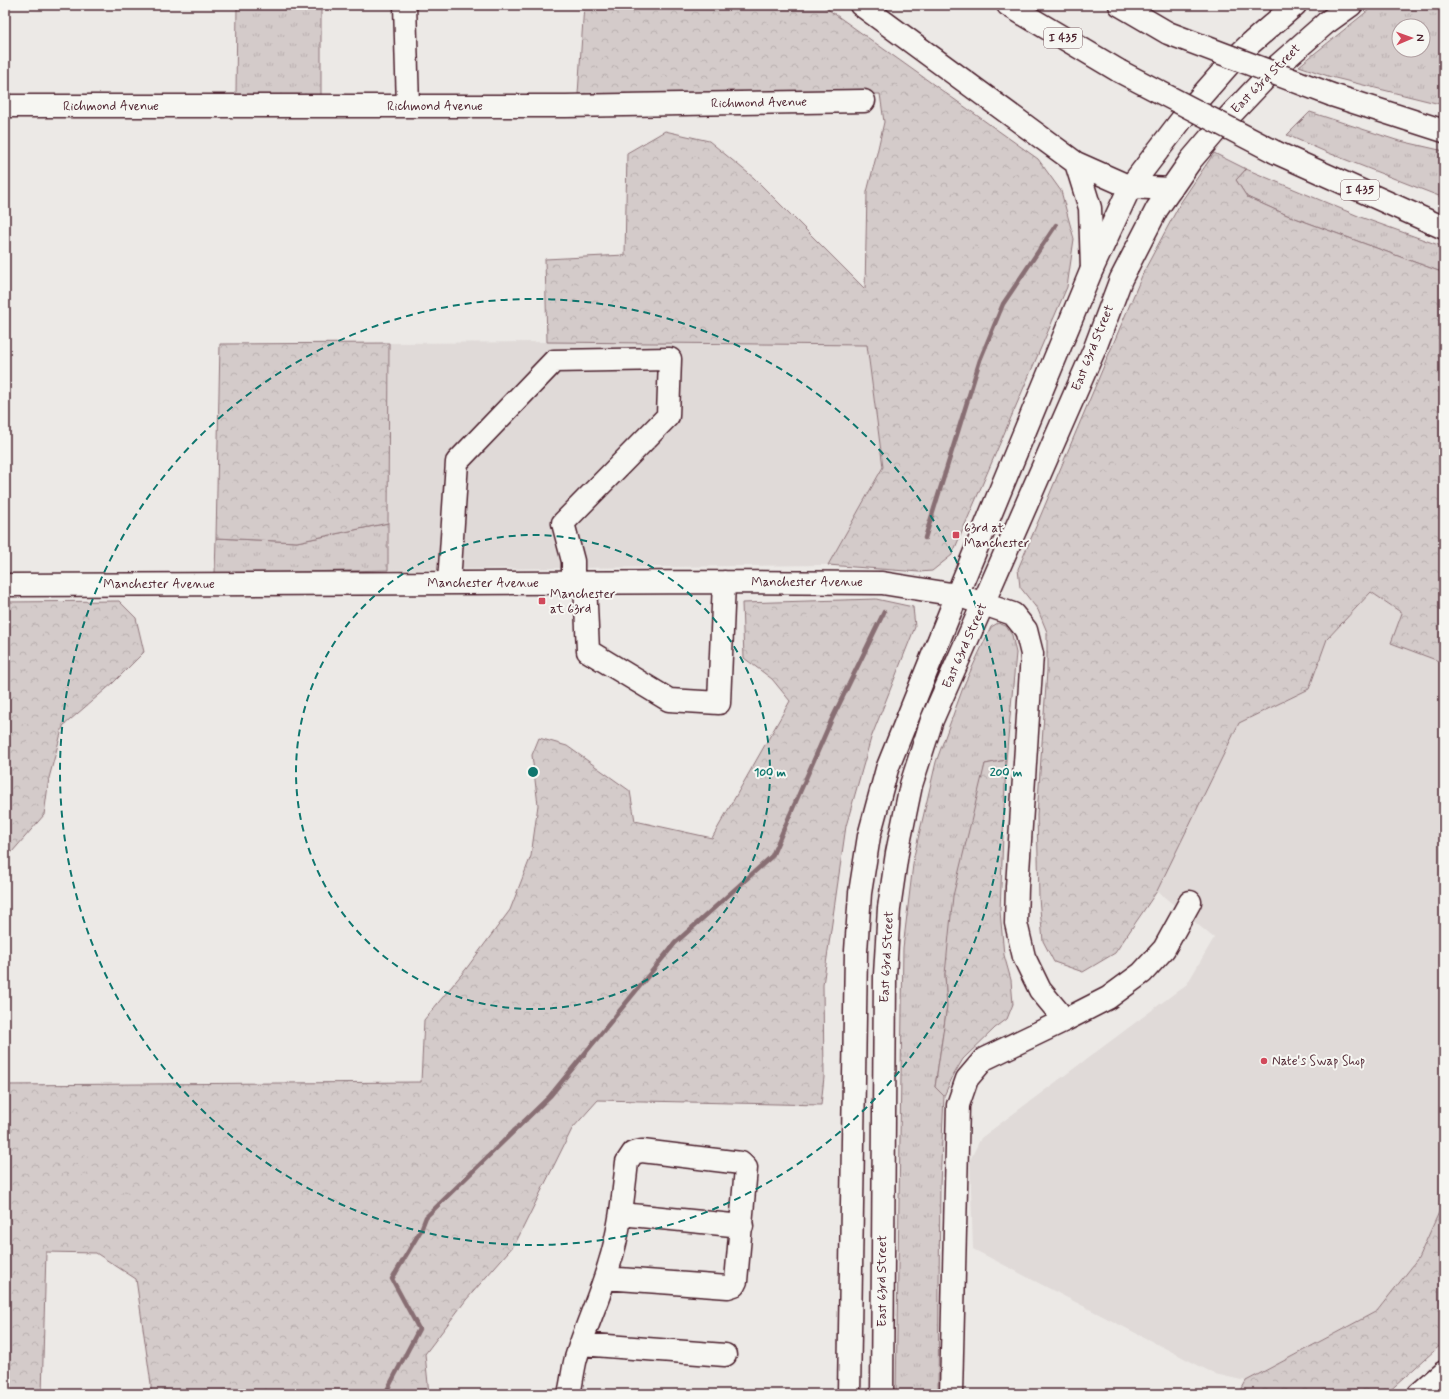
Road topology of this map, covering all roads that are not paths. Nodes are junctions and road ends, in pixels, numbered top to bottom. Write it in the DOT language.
graph roads {
  1 [pos="405,5"];
  2 [pos="861,5"];
  3 [pos="1008,5"];
  4 [pos="1120,5"];
  5 [pos="1294,5"];
  6 [pos="1351,5"];
  7 [pos="864,102"];
  8 [pos="5,106"];
  9 [pos="408,106"];
  10 [pos="1444,131"];
  11 [pos="1076,163"];
  12 [pos="1130,187"];
  13 [pos="1171,189"];
  14 [pos="1444,228"];
  15 [pos="1092,269"];
  16 [pos="579,582"];
  17 [pos="724,582"];
  18 [pos="449,583"];
  19 [pos="5,585"];
  20 [pos="957,595"];
  21 [pos="983,604"];
  22 [pos="1190,902"];
  23 [pos="1065,1020"];
  24 [pos="621,1214"];
  25 [pos="742,1226"];
  26 [pos="605,1278"];
  27 [pos="581,1344"];
  28 [pos="725,1355"];
  29 [pos="1444,1372"];
  30 [pos="569,1394"];
  31 [pos="849,1394"];
  32 [pos="882,1394"];
  33 [pos="951,1394"];
  34 [pos="1419,1394"];
  1 -- 9 [label="main road"];
  2 -- 11 [label="main road"];
  3 -- 14 [label="main road, I 435, bridge"];
  4 -- 10 [label="main road, bridge"];
  5 -- 12 [label="main road, East 63rd Street"];
  6 -- 13 [label="main road, East 63rd Street"];
  7 -- 9 [label="main road, Richmond Avenue"];
  8 -- 9 [label="main road, Richmond Avenue"];
  11 -- 12 [label="main road"];
  11 -- 15 [label="main road"];
  12 -- 13 [label="main road"];
  12 -- 15 [label="main road, East 63rd Street"];
  13 -- 21 [label="main road, East 63rd Street"];
  15 -- 20 [label="main road, East 63rd Street"];
  16 -- 17 [label="main road, Manchester Avenue"];
  16 -- 17 [label="main road"];
  16 -- 18 [label="main road, Manchester Avenue"];
  16 -- 18 [label="main road"];
  17 -- 20 [label="main road, Manchester Avenue"];
  18 -- 19 [label="main road, Manchester Avenue"];
  20 -- 21 [label="main road, Manchester Avenue"];
  20 -- 31 [label="main road, East 63rd Street"];
  21 -- 23 [label="main road, Manchester Avenue"];
  21 -- 32 [label="main road, East 63rd Street"];
  22 -- 23 [label="main road"];
  23 -- 33 [label="main road"];
  24 -- 25 [label="main road"];
  24 -- 25 [label="main road"];
  24 -- 26 [label="main road"];
  25 -- 26 [label="main road"];
  26 -- 27 [label="main road"];
  27 -- 28 [label="main road"];
  27 -- 30 [label="main road"];
  29 -- 34 [label="main road"];
}
